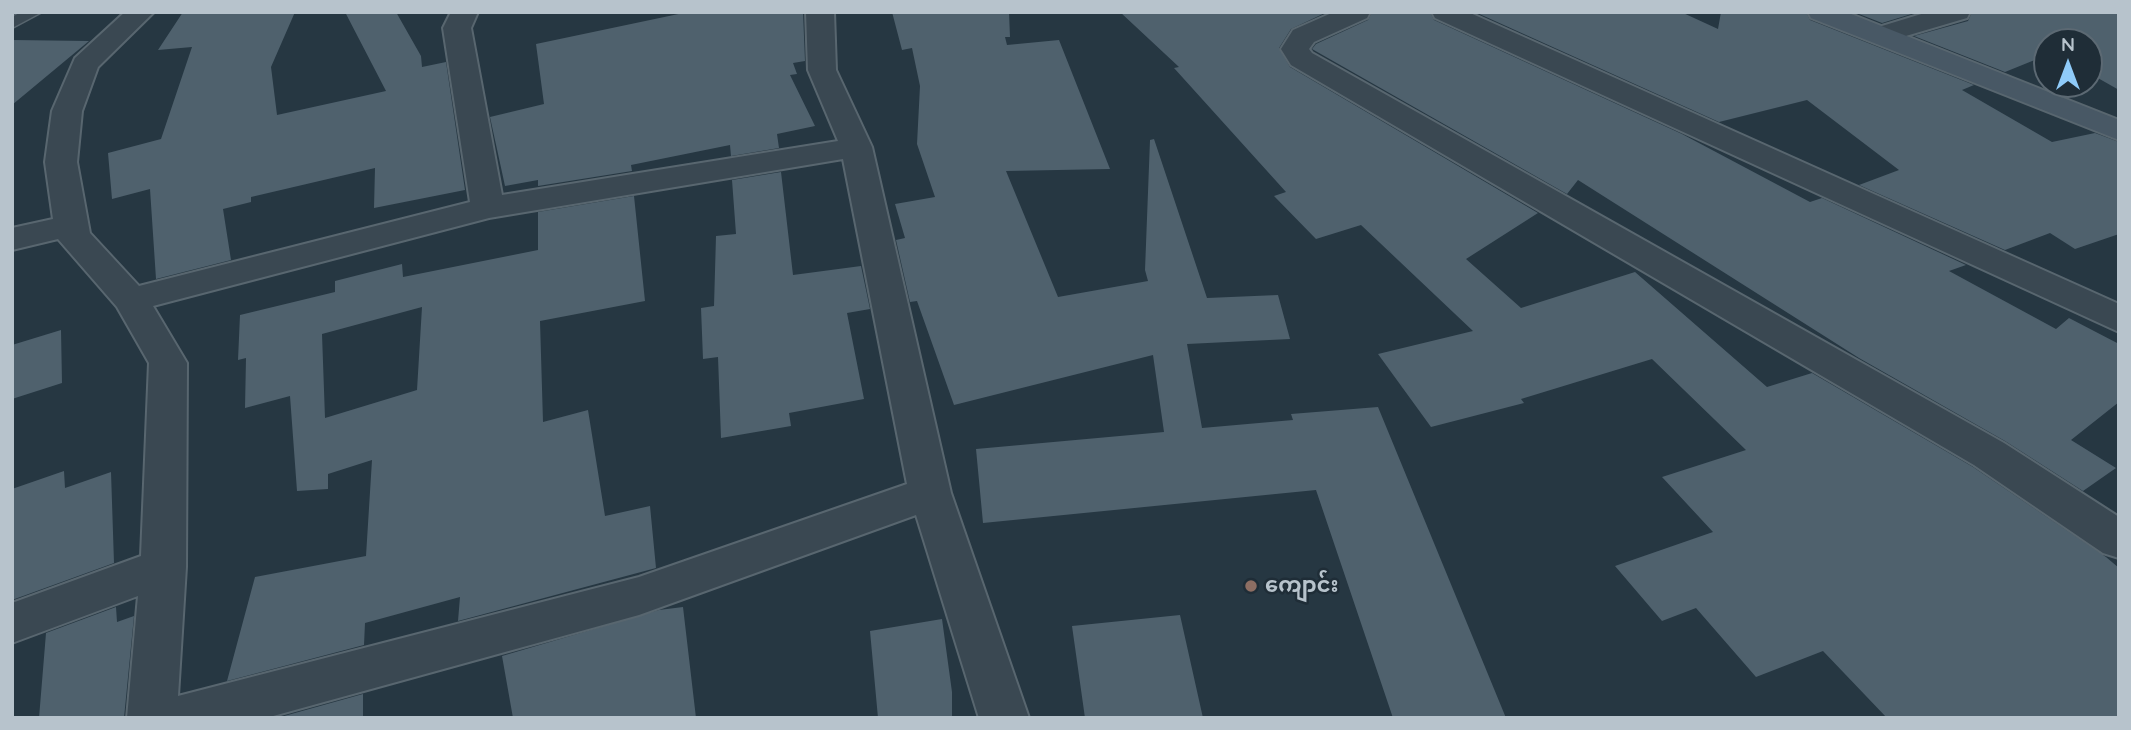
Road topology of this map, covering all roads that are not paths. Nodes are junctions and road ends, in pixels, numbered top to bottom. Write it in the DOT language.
graph roads {
  1 [pos="34,12"];
  2 [pos="141,12"];
  3 [pos="465,12"];
  4 [pos="820,12"];
  5 [pos="1357,12"];
  6 [pos="1445,12"];
  7 [pos="1821,12"];
  8 [pos="1957,12"];
  9 [pos="12,23"];
  10 [pos="1882,35"];
  11 [pos="2119,131"];
  12 [pos="856,147"];
  13 [pos="488,208"];
  14 [pos="71,225"];
  15 [pos="12,239"];
  16 [pos="131,300"];
  17 [pos="2119,319"];
  18 [pos="930,493"];
  19 [pos="2119,540"];
  20 [pos="163,567"];
  21 [pos="12,623"];
  22 [pos="152,718"];
  23 [pos="181,718"];
  24 [pos="1004,718"];
  1 -- 9 [label="lane"];
  2 -- 14 [label="street"];
  3 -- 13 [label="street"];
  4 -- 12 [label="street"];
  5 -- 19 [label="street"];
  6 -- 17 [label="street"];
  7 -- 10 [label="street"];
  8 -- 10 [label="street"];
  10 -- 11 [label="street"];
  12 -- 13 [label="street"];
  12 -- 18 [label="street"];
  13 -- 16 [label="street"];
  14 -- 15 [label="street"];
  14 -- 16 [label="street"];
  16 -- 20 [label="street"];
  18 -- 23 [label="street"];
  18 -- 24 [label="street"];
  20 -- 21 [label="street"];
  20 -- 22 [label="street"];
}
